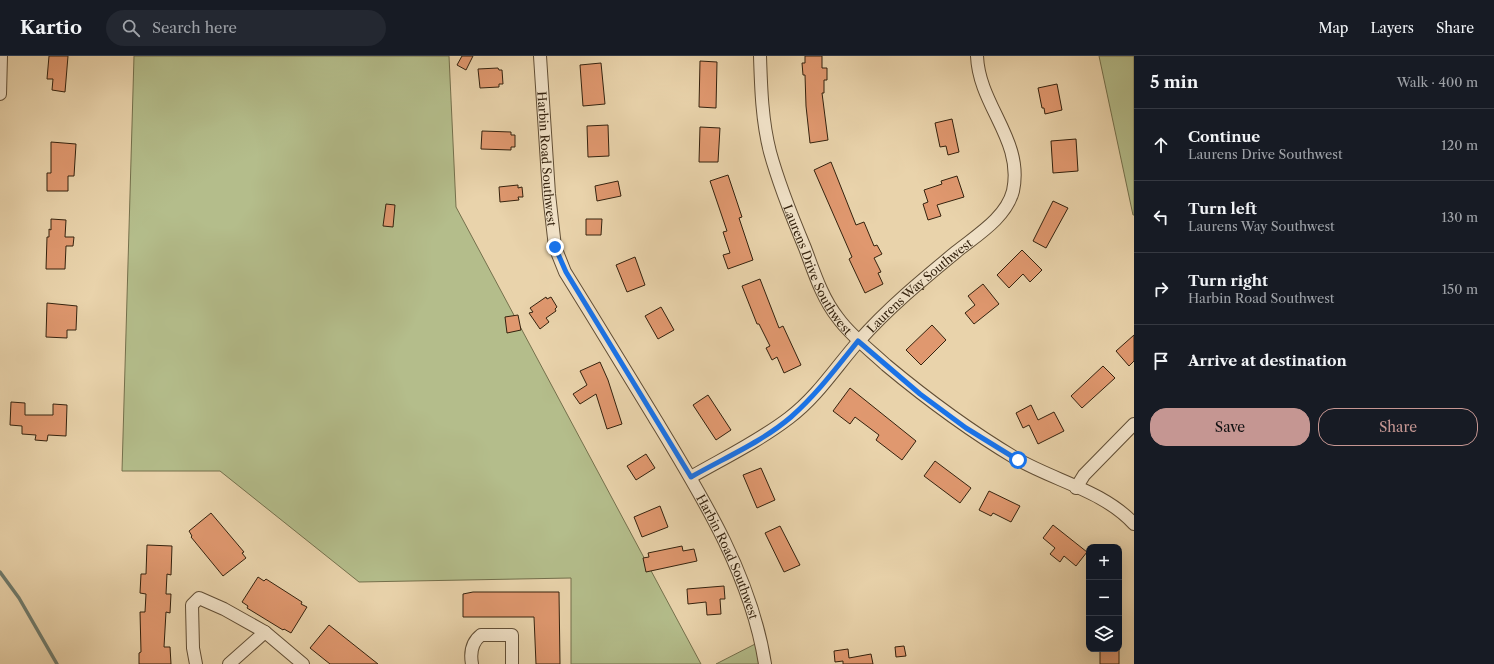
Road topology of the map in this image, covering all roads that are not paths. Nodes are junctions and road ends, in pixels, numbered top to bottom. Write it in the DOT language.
graph roads {
  1 [pos="1,56"];
  2 [pos="540,56"];
  3 [pos="760,56"];
  4 [pos="977,56"];
  5 [pos="0,94"];
  6 [pos="858,341"];
  7 [pos="1134,424"];
  8 [pos="691,477"];
  9 [pos="1076,488"];
  10 [pos="1134,524"];
  11 [pos="265,632"];
  12 [pos="196,664"];
  13 [pos="228,664"];
  14 [pos="303,664"];
  15 [pos="472,664"];
  16 [pos="512,664"];
  17 [pos="765,664"];
  1 -- 5 [label="street"];
  2 -- 8 [label="street, Harbin Road Southwest"];
  3 -- 6 [label="street, Laurens Drive Southwest"];
  4 -- 6 [label="street, Laurens Way Southwest"];
  6 -- 8 [label="street, Laurens Way Southwest"];
  6 -- 9 [label="street, Laurens Drive Southwest"];
  7 -- 9 [label="street"];
  8 -- 17 [label="street, Harbin Road Southwest"];
  9 -- 10 [label="street, Laurens Drive Southwest"];
  11 -- 12 [label="street"];
  11 -- 13 [label="street"];
  11 -- 14 [label="street"];
  15 -- 16 [label="street"];
}
